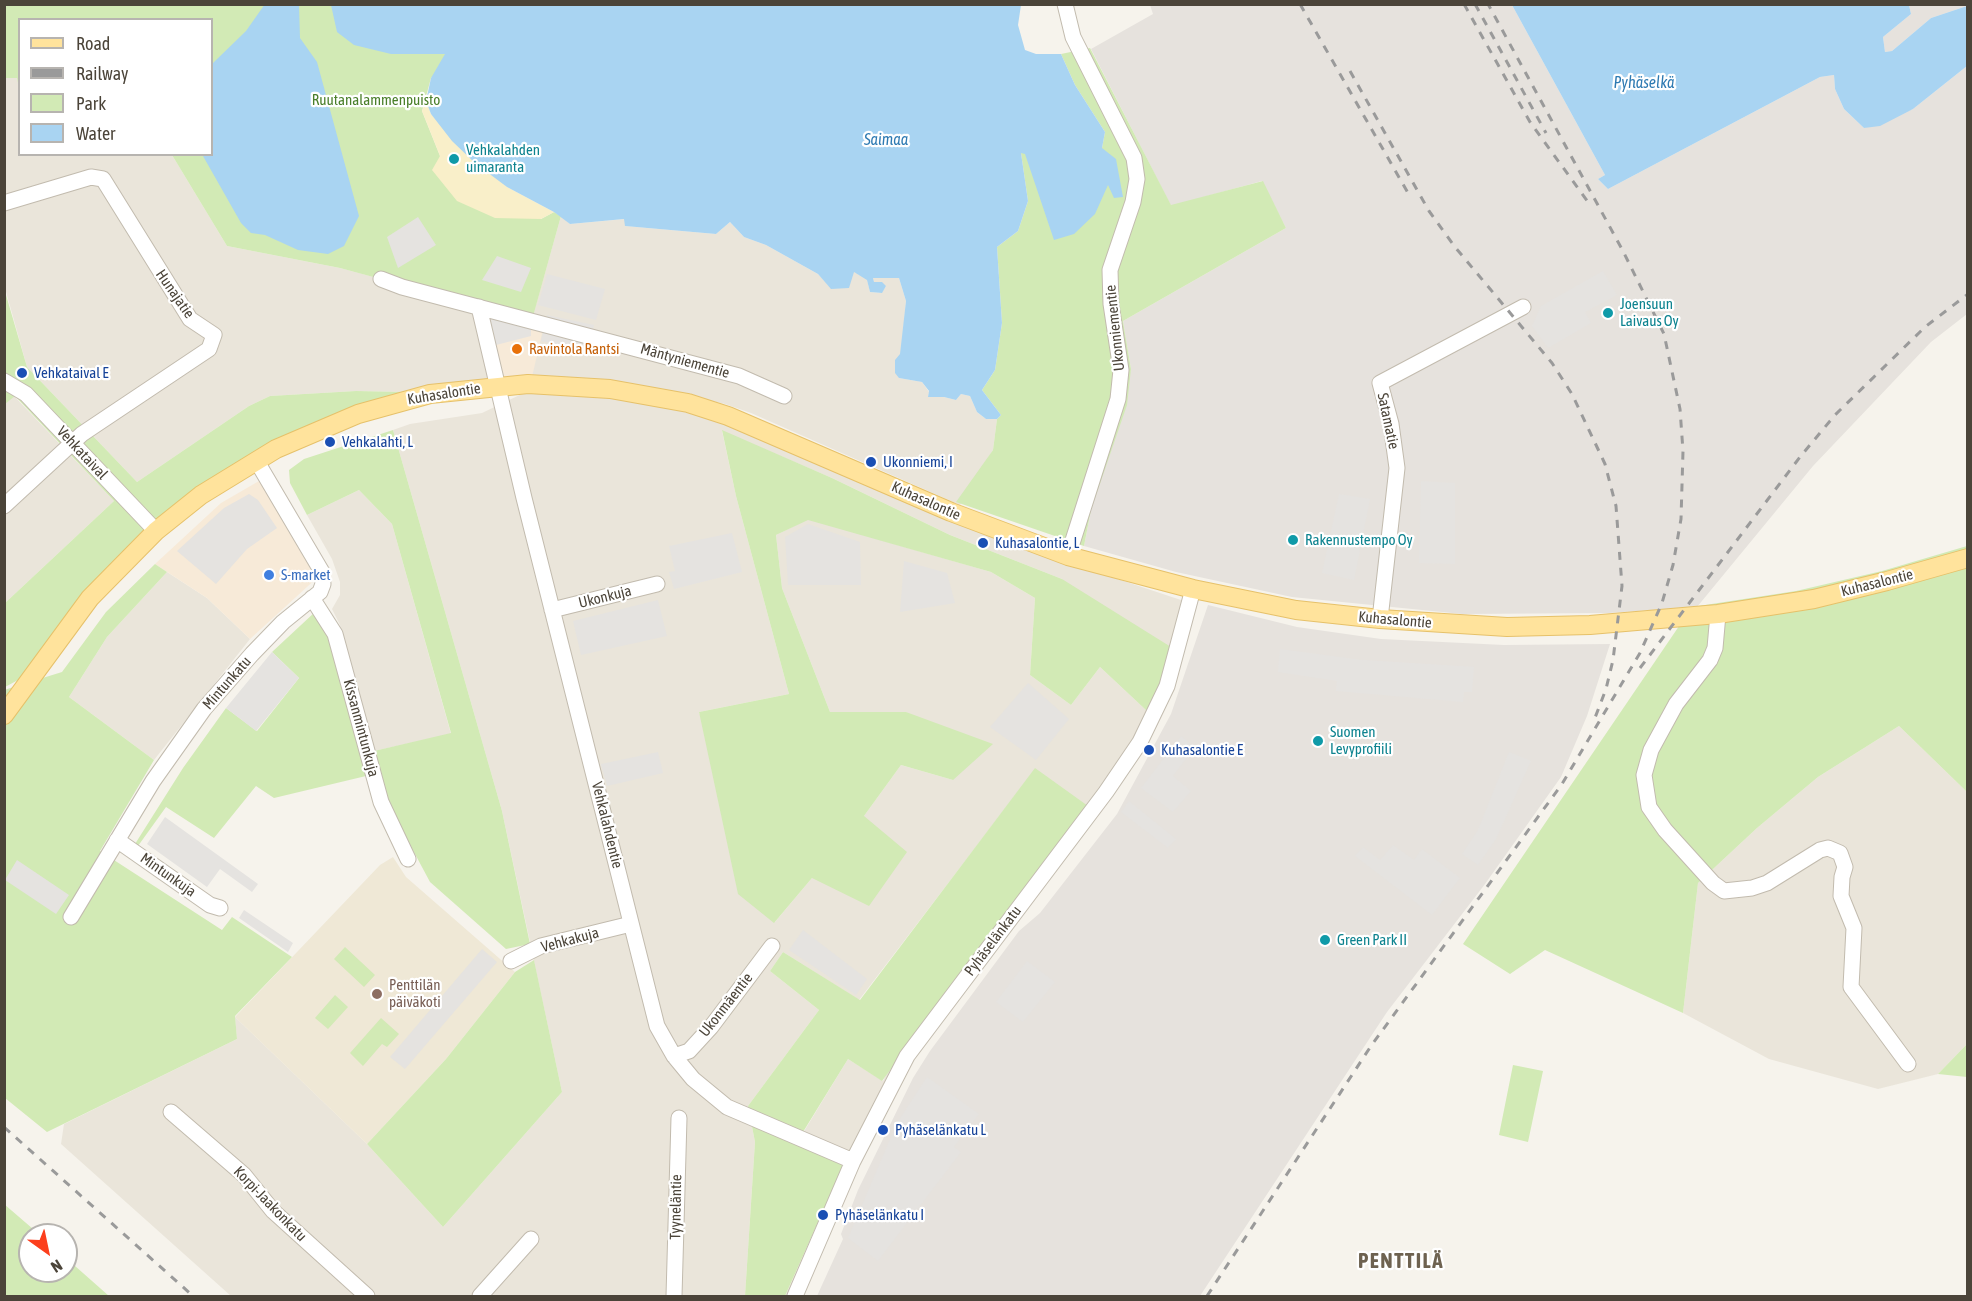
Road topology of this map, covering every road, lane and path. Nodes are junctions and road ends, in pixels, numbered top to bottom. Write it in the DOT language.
graph roads {
  1 [pos="1065,4"];
  2 [pos="4,203"];
  3 [pos="381,279"];
  4 [pos="479,307"];
  5 [pos="1523,307"];
  6 [pos="4,381"];
  7 [pos="497,387"];
  8 [pos="784,396"];
  9 [pos="72,442"];
  10 [pos="256,460"];
  11 [pos="4,506"];
  12 [pos="156,531"];
  13 [pos="1068,556"];
  14 [pos="1968,558"];
  15 [pos="657,584"];
  16 [pos="1193,589"];
  17 [pos="312,598"];
  18 [pos="552,610"];
  19 [pos="1718,614"];
  20 [pos="1380,620"];
  21 [pos="4,715"];
  22 [pos="117,840"];
  23 [pos="408,859"];
  24 [pos="220,908"];
  25 [pos="71,916"];
  26 [pos="631,924"];
  27 [pos="771,946"];
  28 [pos="511,961"];
  29 [pos="674,1056"];
  30 [pos="1908,1064"];
  31 [pos="171,1112"];
  32 [pos="680,1118"];
  33 [pos="853,1161"];
  34 [pos="531,1239"];
  35 [pos="367,1296"];
  36 [pos="480,1296"];
  37 [pos="674,1296"];
  38 [pos="795,1296"];
  1 -- 13 [label="street, Ukonniementie"];
  2 -- 9 [label="street, Hunajatie"];
  3 -- 4 [label="street, Mäntyniementie"];
  4 -- 7 [label="street, Vehkalahdentie"];
  4 -- 8 [label="street, Mäntyniementie"];
  5 -- 20 [label="street, Satamatie"];
  6 -- 9 [label="street, Vehkataival"];
  7 -- 10 [label="main road, Kuhasalontie"];
  7 -- 13 [label="main road, Kuhasalontie"];
  7 -- 18 [label="street, Vehkalahdentie"];
  9 -- 11 [label="street"];
  9 -- 12 [label="street, Vehkataival"];
  10 -- 12 [label="main road, Kuhasalontie"];
  10 -- 17 [label="street, Mintunkatu"];
  12 -- 21 [label="main road, Kuhasalontie"];
  13 -- 16 [label="main road, Kuhasalontie"];
  14 -- 19 [label="main road, Kuhasalontie"];
  15 -- 18 [label="street, Ukonkuja"];
  16 -- 20 [label="main road, Kuhasalontie"];
  16 -- 33 [label="street, Pyhäselänkatu"];
  17 -- 22 [label="street, Mintunkatu"];
  17 -- 23 [label="street, Kissanmintunkuja"];
  18 -- 26 [label="street, Vehkalahdentie"];
  19 -- 20 [label="main road, Kuhasalontie"];
  19 -- 30 [label="street"];
  22 -- 24 [label="street, Mintunkuja"];
  22 -- 25 [label="street, Mintunkatu"];
  26 -- 28 [label="street, Vehkakuja"];
  26 -- 29 [label="street, Vehkalahdentie"];
  27 -- 29 [label="street, Ukonmäentie"];
  29 -- 33 [label="street, Vehkalahdentie"];
  31 -- 35 [label="street, Korpi-Jaakonkatu"];
  32 -- 37 [label="street, Tyyneläntie"];
  33 -- 38 [label="street, Pyhäselänkatu"];
  34 -- 36 [label="street"];
}
